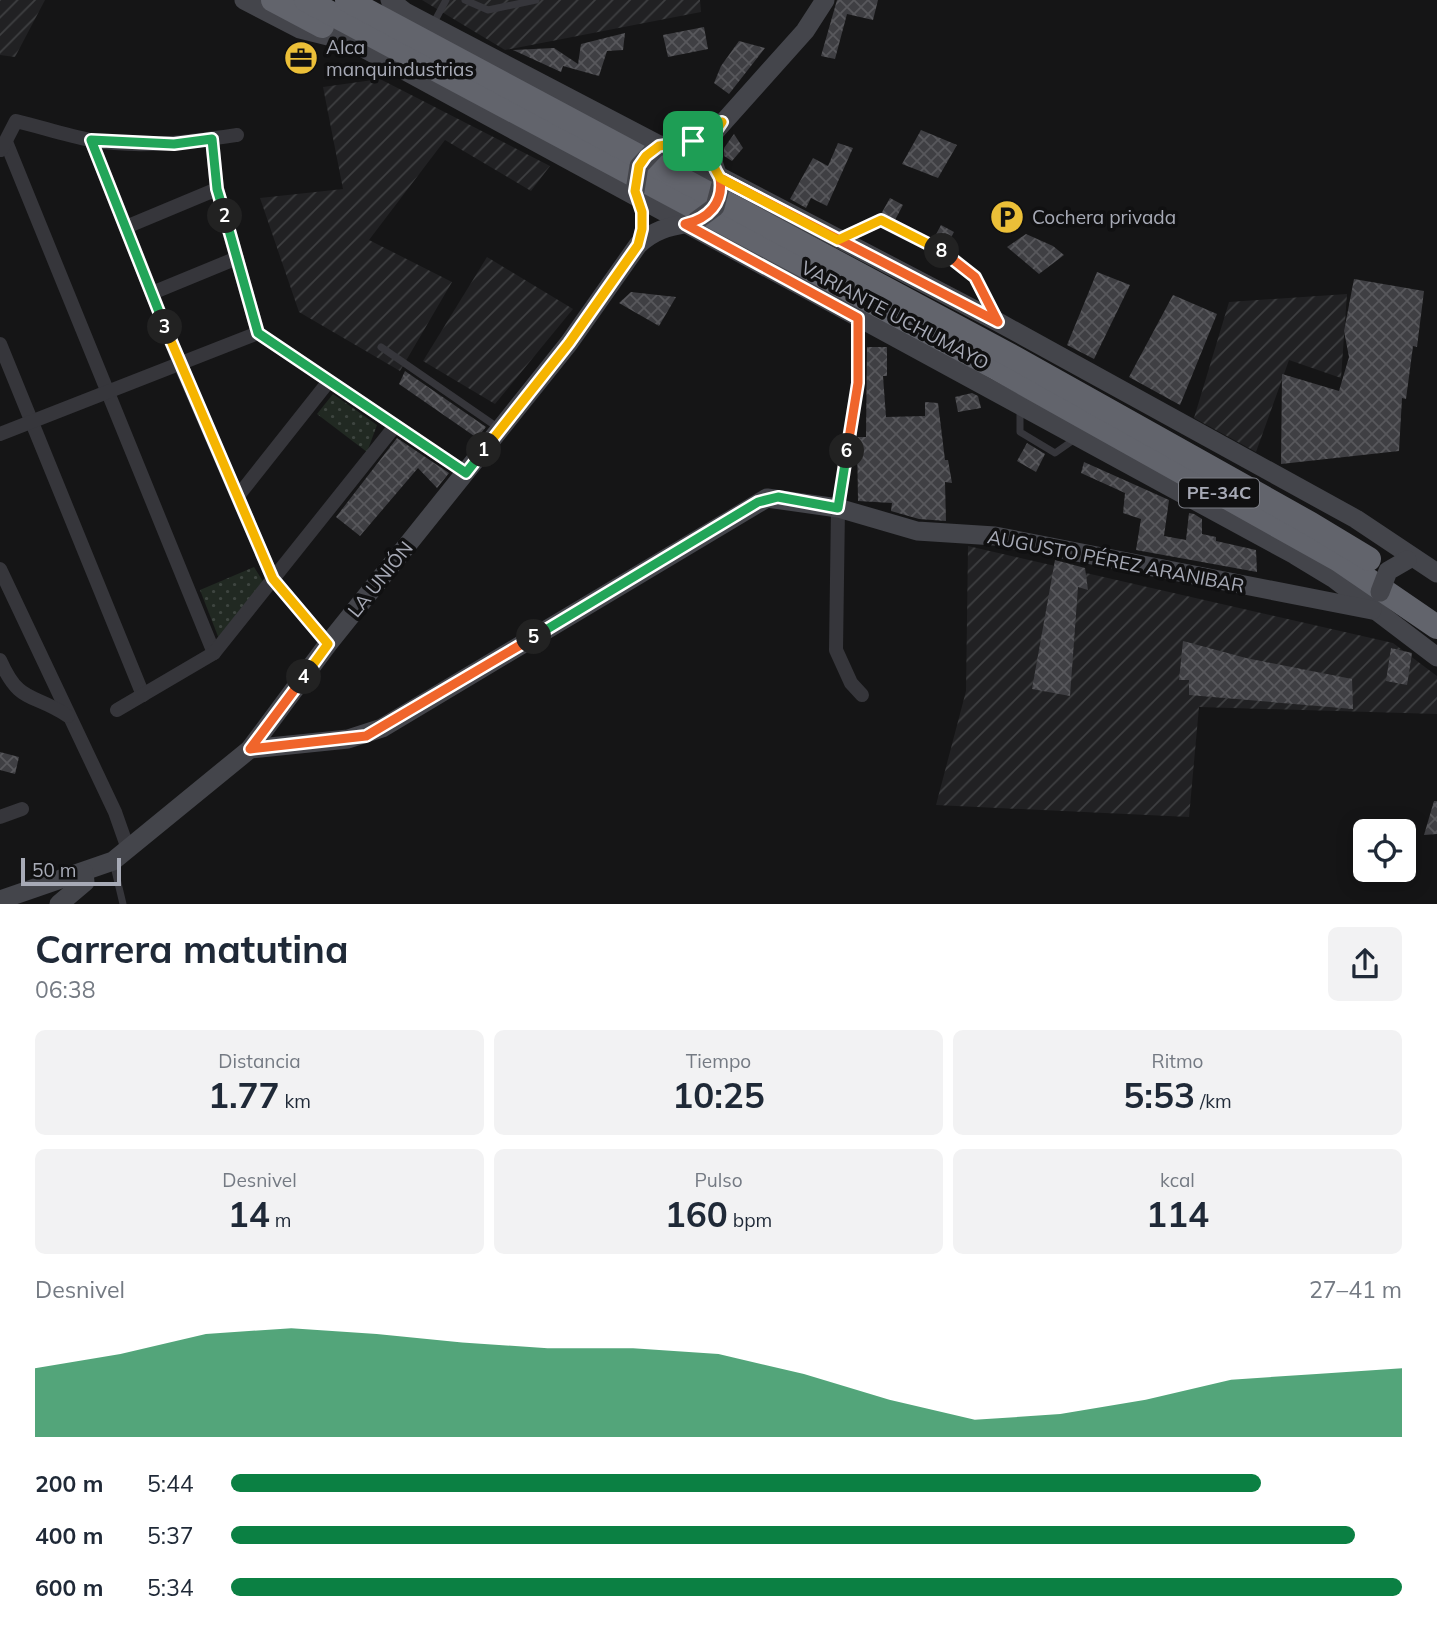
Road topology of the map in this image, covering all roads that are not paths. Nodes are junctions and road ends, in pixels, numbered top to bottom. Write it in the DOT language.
graph roads {
  1 [pos="244,0"];
  2 [pos="273,0"];
  3 [pos="306,0"];
  4 [pos="347,0"];
  5 [pos="381,0"];
  6 [pos="446,0"];
  7 [pos="465,0"];
  8 [pos="537,0"];
  9 [pos="825,0"];
  10 [pos="397,6"];
  11 [pos="432,26"];
  12 [pos="352,42"];
  13 [pos="722,122"];
  14 [pos="237,135"];
  15 [pos="212,139"];
  16 [pos="91,140"];
  17 [pos="657,147"];
  18 [pos="3,148"];
  19 [pos="720,181"];
  20 [pos="217,189"];
  21 [pos="636,194"];
  22 [pos="691,223"];
  23 [pos="126,227"];
  24 [pos="838,240"];
  25 [pos="638,245"];
  26 [pos="237,258"];
  27 [pos="152,293"];
  28 [pos="858,318"];
  29 [pos="998,322"];
  30 [pos="258,333"];
  31 [pos="0,344"];
  32 [pos="381,347"];
  33 [pos="180,364"];
  34 [pos="329,381"];
  35 [pos="108,392"];
  36 [pos="32,422"];
  37 [pos="395,426"];
  38 [pos="500,429"];
  39 [pos="0,434"];
  40 [pos="466,473"];
  41 [pos="238,496"];
  42 [pos="838,508"];
  43 [pos="1412,559"];
  44 [pos="0,569"];
  45 [pos="1437,573"];
  46 [pos="273,579"];
  47 [pos="6,600"];
  48 [pos="1380,606"];
  49 [pos="1437,606"];
  50 [pos="1437,626"];
  51 [pos="328,644"];
  52 [pos="1437,646"];
  53 [pos="214,653"];
  54 [pos="1437,657"];
  55 [pos="0,660"];
  56 [pos="6,688"];
  57 [pos="143,695"];
  58 [pos="862,695"];
  59 [pos="117,710"];
  60 [pos="71,718"];
  61 [pos="250,749"];
  62 [pos="22,809"];
  63 [pos="0,817"];
  64 [pos="121,855"];
  65 [pos="84,873"];
  66 [pos="0,901"];
  67 [pos="59,904"];
  68 [pos="123,904"];
  1 -- 12 [label="main road"];
  2 -- 12 [label="highway"];
  3 -- 50 [label="highway, VARIANTE UCHUMAYO / PE-34C"];
  4 -- 49 [label="highway, VARIANTE UCHUMAYO / PE-34C"];
  5 -- 10 [label="highway"];
  6 -- 11 [label="lane"];
  7 -- 8 [label="lane"];
  9 -- 13 [label="main road"];
  10 -- 11 [label="main road"];
  11 -- 17 [label="main road"];
  12 -- 21 [label="main road"];
  13 -- 17 [label="main road"];
  13 -- 19 [label="main road"];
  14 -- 15 [label="street"];
  15 -- 16 [label="street"];
  15 -- 20 [label="street"];
  16 -- 18 [label="street"];
  16 -- 23 [label="street"];
  17 -- 19 [label="main road"];
  17 -- 21 [label="main road, bridge"];
  18 -- 35 [label="street"];
  19 -- 22 [label="main road, bridge"];
  19 -- 24 [label="main road"];
  20 -- 23 [label="street"];
  20 -- 26 [label="street"];
  21 -- 22 [label="main road"];
  21 -- 25 [label="main road"];
  22 -- 25 [label="main road, LA UNIÓN"];
  22 -- 28 [label="main road"];
  23 -- 27 [label="street"];
  24 -- 29 [label="main road"];
  24 -- 29 [label="lane"];
  25 -- 38 [label="main road, LA UNIÓN"];
  26 -- 27 [label="street"];
  26 -- 30 [label="street"];
  27 -- 33 [label="street"];
  28 -- 42 [label="lane"];
  28 -- 48 [label="main road"];
  29 -- 43 [label="main road"];
  30 -- 33 [label="street"];
  30 -- 34 [label="street"];
  31 -- 36 [label="street"];
  32 -- 38 [label="lane"];
  33 -- 35 [label="street"];
  33 -- 41 [label="street"];
  34 -- 37 [label="street"];
  34 -- 41 [label="street"];
  35 -- 36 [label="street"];
  35 -- 53 [label="street"];
  36 -- 39 [label="street"];
  36 -- 57 [label="street"];
  37 -- 40 [label="street"];
  37 -- 46 [label="street"];
  38 -- 40 [label="main road, LA UNIÓN"];
  40 -- 51 [label="main road, LA UNIÓN"];
  41 -- 46 [label="street"];
  42 -- 48 [label="main road, AUGUSTO PÉREZ ARANIBAR"];
  42 -- 58 [label="street"];
  42 -- 61 [label="main road, AUGUSTO PÉREZ ARANIBAR"];
  43 -- 45 [label="main road"];
  43 -- 48 [label="main road, bridge"];
  44 -- 47 [label="street"];
  46 -- 51 [label="street"];
  46 -- 53 [label="street"];
  47 -- 60 [label="street"];
  48 -- 52 [label="lane"];
  48 -- 54 [label="main road"];
  51 -- 61 [label="main road, LA UNIÓN"];
  53 -- 57 [label="street"];
  55 -- 56 [label="street"];
  56 -- 60 [label="street"];
  57 -- 59 [label="street"];
  60 -- 64 [label="street"];
  61 -- 64 [label="main road, LA UNIÓN"];
  62 -- 63 [label="street"];
  64 -- 65 [label="main road, LA UNIÓN"];
  64 -- 68 [label="lane"];
  65 -- 66 [label="main road, LA UNIÓN"];
  65 -- 67 [label="main road"];
}
